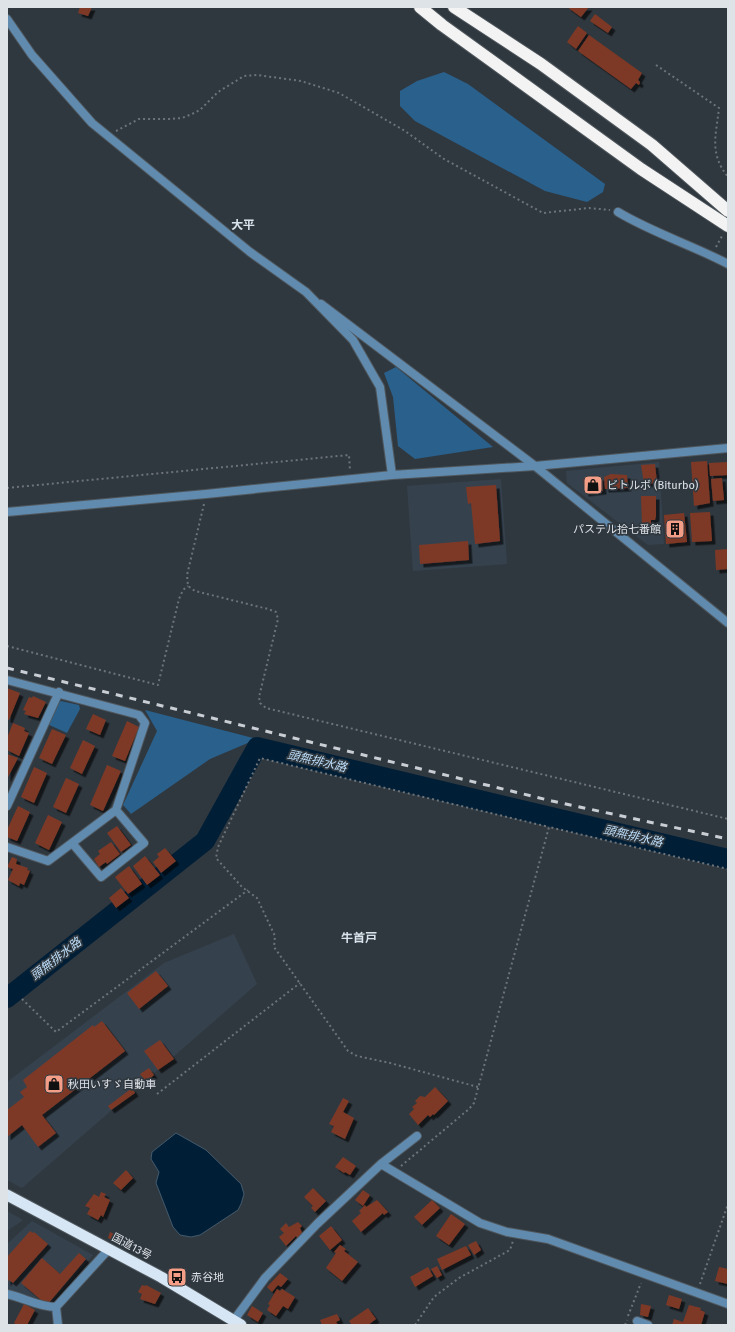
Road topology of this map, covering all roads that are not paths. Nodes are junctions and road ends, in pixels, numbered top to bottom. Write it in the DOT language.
graph roads {
  1 [pos="420,7"];
  2 [pos="454,7"];
  3 [pos="7,19"];
  4 [pos="728,211"];
  5 [pos="618,212"];
  6 [pos="725,231"];
  7 [pos="728,264"];
  8 [pos="306,292"];
  9 [pos="728,448"];
  10 [pos="535,466"];
  11 [pos="392,475"];
  12 [pos="7,512"];
  13 [pos="728,623"];
  14 [pos="7,680"];
  15 [pos="59,692"];
  16 [pos="7,806"];
  17 [pos="116,810"];
  18 [pos="72,843"];
  19 [pos="7,847"];
  20 [pos="417,1136"];
  21 [pos="381,1164"];
  22 [pos="7,1195"];
  23 [pos="109,1249"];
  24 [pos="7,1294"];
  25 [pos="728,1304"];
  26 [pos="56,1308"];
  27 [pos="637,1321"];
  28 [pos="237,1323"];
  29 [pos="58,1325"];
  30 [pos="648,1325"];
  1 -- 6 [label="highway"];
  2 -- 4 [label="highway"];
  3 -- 8 [label="street"];
  5 -- 7 [label="street"];
  8 -- 10 [label="street"];
  8 -- 11 [label="street"];
  9 -- 10 [label="street"];
  10 -- 11 [label="street"];
  10 -- 13 [label="street"];
  11 -- 12 [label="street"];
  14 -- 15 [label="street"];
  15 -- 16 [label="street"];
  15 -- 17 [label="street"];
  17 -- 18 [label="street"];
  17 -- 18 [label="street"];
  18 -- 19 [label="street"];
  20 -- 21 [label="street"];
  21 -- 25 [label="street"];
  21 -- 28 [label="street"];
  22 -- 23 [label="highway, 国道13号"];
  23 -- 26 [label="street"];
  23 -- 28 [label="highway, 国道13号"];
  24 -- 26 [label="street"];
  26 -- 29 [label="street"];
  27 -- 30 [label="street"];
}
